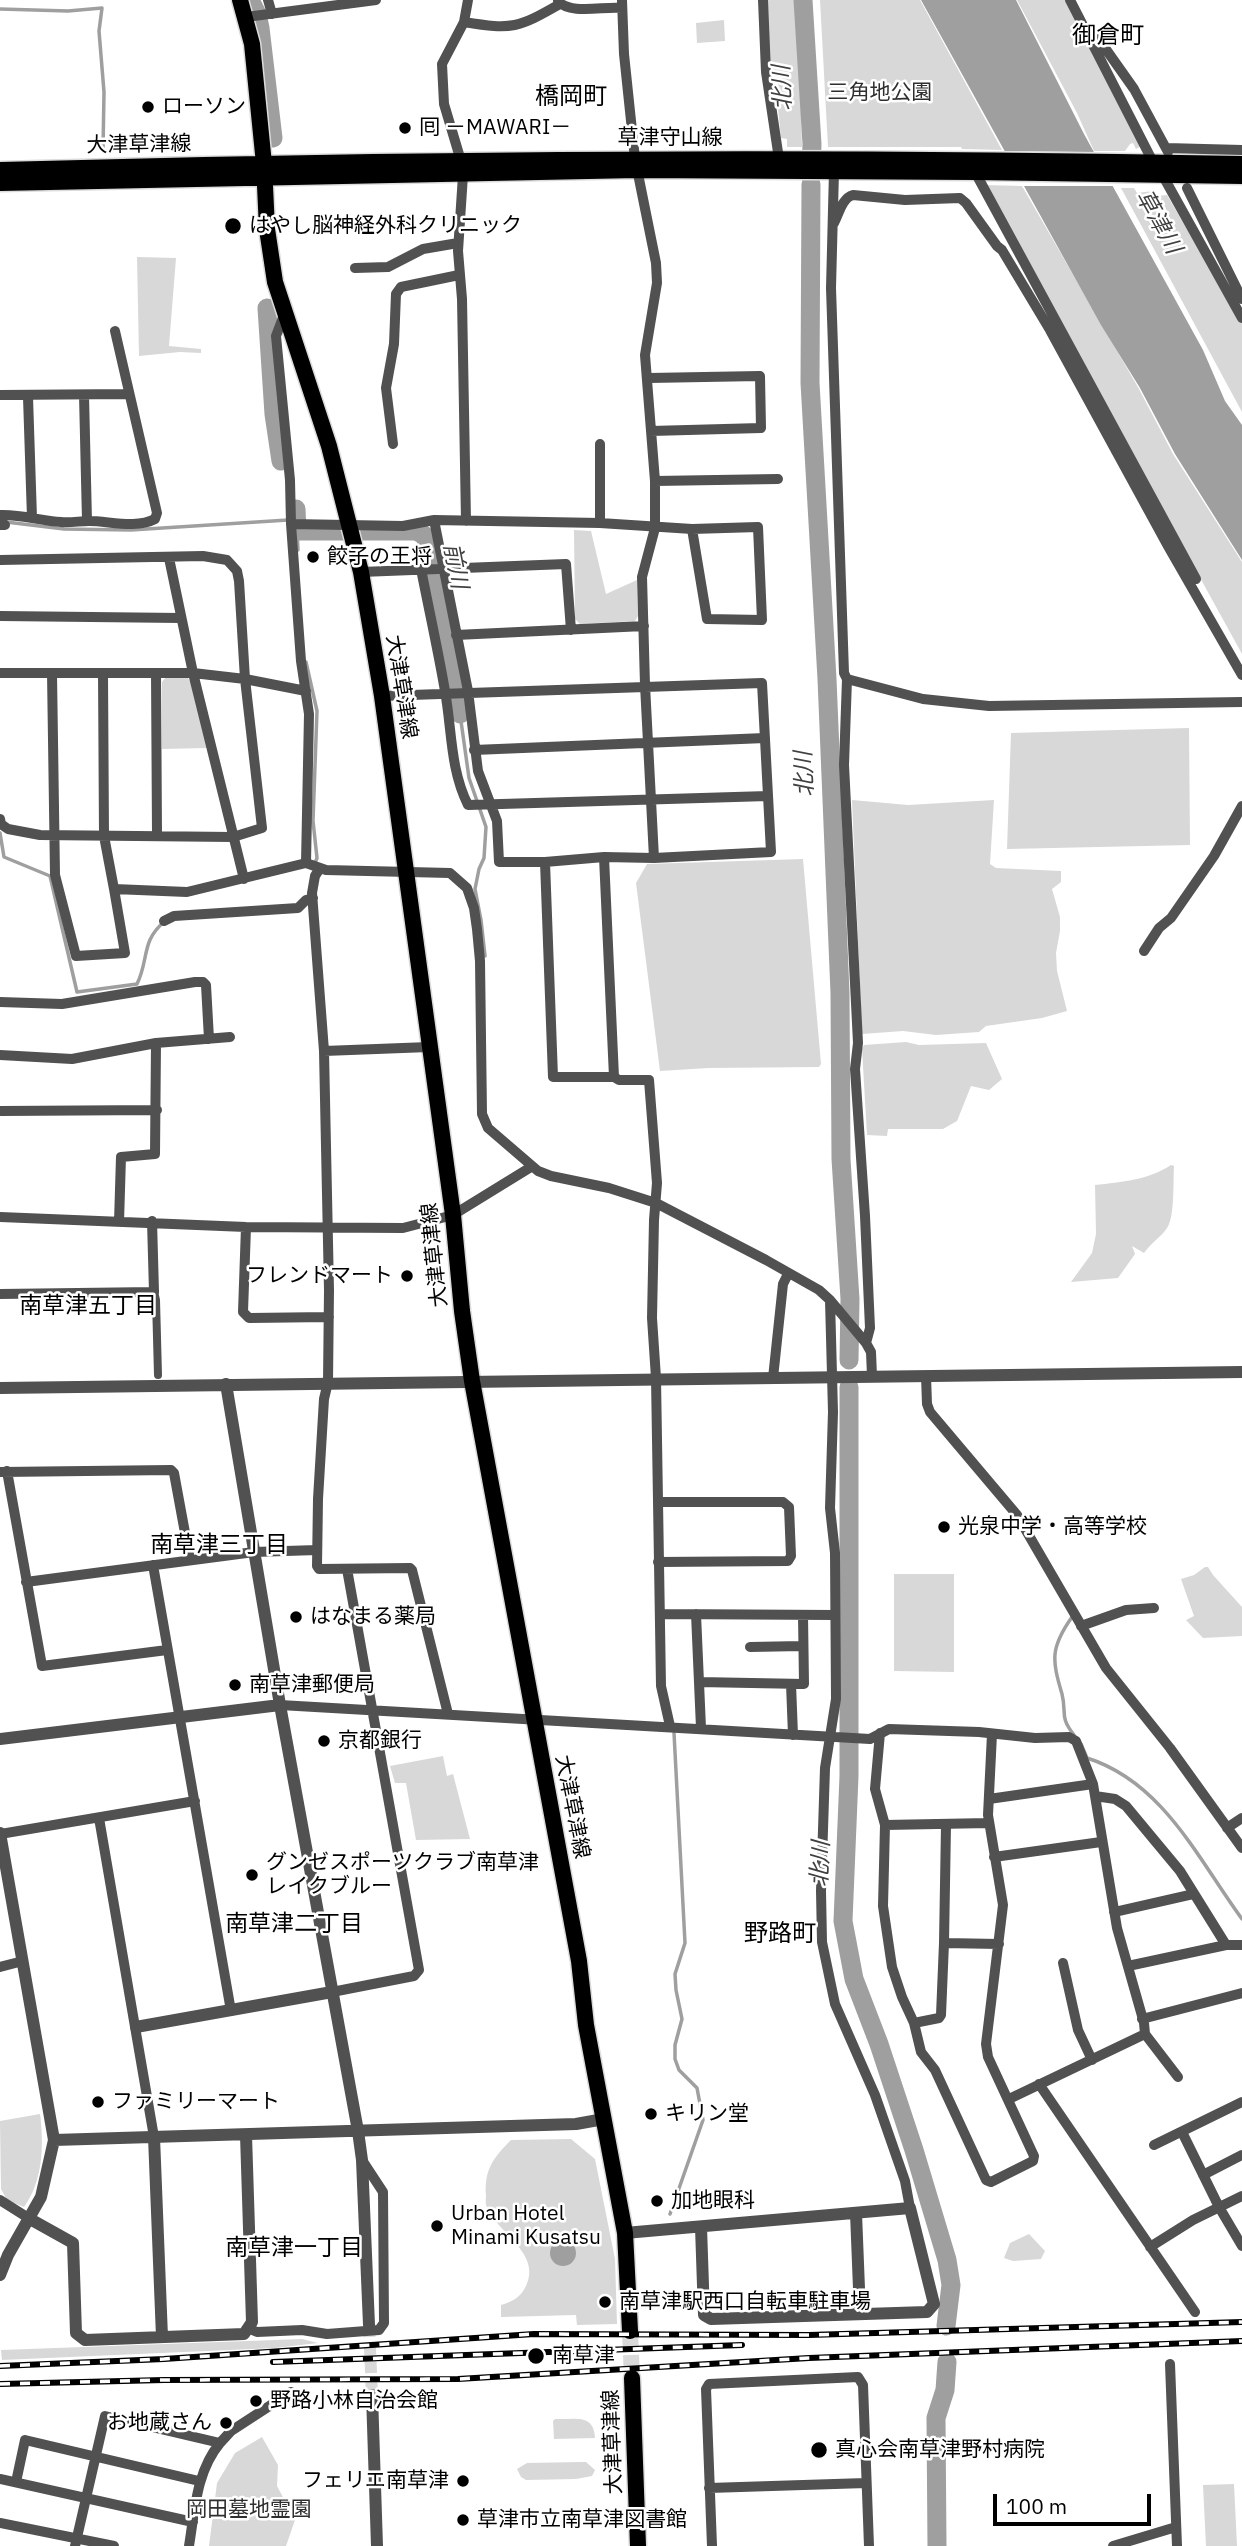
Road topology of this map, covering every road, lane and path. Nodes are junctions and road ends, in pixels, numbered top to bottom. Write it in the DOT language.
graph roads {
  1 [pos="240,0"];
  2 [pos="268,0"];
  3 [pos="376,0"];
  4 [pos="468,0"];
  5 [pos="763,0"];
  6 [pos="1070,0"];
  7 [pos="1077,0"];
  8 [pos="360,1"];
  9 [pos="559,2"];
  10 [pos="622,4"];
  11 [pos="272,15"];
  12 [pos="246,18"];
  13 [pos="464,22"];
  14 [pos="1095,35"];
  15 [pos="1242,150"];
  16 [pos="774,163"];
  17 [pos="1242,164"];
  18 [pos="636,165"];
  19 [pos="833,165"];
  20 [pos="462,168"];
  21 [pos="984,168"];
  22 [pos="1152,168"];
  23 [pos="0,170"];
  24 [pos="264,171"];
  25 [pos="1242,176"];
  26 [pos="0,183"];
  27 [pos="1187,188"];
  28 [pos="831,229"];
  29 [pos="458,243"];
  30 [pos="355,268"];
  31 [pos="459,275"];
  32 [pos="1026,277"];
  33 [pos="1242,299"];
  34 [pos="1242,306"];
  35 [pos="284,315"];
  36 [pos="1242,318"];
  37 [pos="115,331"];
  38 [pos="649,378"];
  39 [pos="129,394"];
  40 [pos="84,395"];
  41 [pos="0,396"];
  42 [pos="28,397"];
  43 [pos="651,431"];
  44 [pos="393,444"];
  45 [pos="600,444"];
  46 [pos="778,479"];
  47 [pos="655,481"];
  48 [pos="32,518"];
  49 [pos="433,520"];
  50 [pos="87,521"];
  51 [pos="466,521"];
  52 [pos="2,522"];
  53 [pos="600,523"];
  54 [pos="291,524"];
  55 [pos="349,524"];
  56 [pos="655,528"];
  57 [pos="692,528"];
  58 [pos="169,558"];
  59 [pos="0,560"];
  60 [pos="432,569"];
  61 [pos="361,572"];
  62 [pos="0,616"];
  63 [pos="181,618"];
  64 [pos="644,626"];
  65 [pos="571,630"];
  66 [pos="456,635"];
  67 [pos="1242,665"];
  68 [pos="0,673"];
  69 [pos="52,673"];
  70 [pos="103,673"];
  71 [pos="156,673"];
  72 [pos="193,673"];
  73 [pos="1242,675"];
  74 [pos="245,679"];
  75 [pos="847,679"];
  76 [pos="645,685"];
  77 [pos="306,691"];
  78 [pos="468,691"];
  79 [pos="445,693"];
  80 [pos="382,696"];
  81 [pos="1242,702"];
  82 [pos="765,738"];
  83 [pos="649,743"];
  84 [pos="474,750"];
  85 [pos="768,796"];
  86 [pos="650,800"];
  87 [pos="492,806"];
  88 [pos="1242,806"];
  89 [pos="0,819"];
  90 [pos="53,835"];
  91 [pos="157,835"];
  92 [pos="104,836"];
  93 [pos="233,837"];
  94 [pos="604,857"];
  95 [pos="654,858"];
  96 [pos="545,862"];
  97 [pos="306,863"];
  98 [pos="320,868"];
  99 [pos="407,870"];
  100 [pos="244,879"];
  101 [pos="114,889"];
  102 [pos="313,898"];
  103 [pos="164,921"];
  104 [pos="1144,951"];
  105 [pos="0,1002"];
  106 [pos="230,1037"];
  107 [pos="209,1039"];
  108 [pos="156,1043"];
  109 [pos="429,1047"];
  110 [pos="324,1051"];
  111 [pos="0,1055"];
  112 [pos="614,1077"];
  113 [pos="157,1110"];
  114 [pos="0,1111"];
  115 [pos="531,1167"];
  116 [pos="656,1203"];
  117 [pos="453,1215"];
  118 [pos="0,1216"];
  119 [pos="119,1222"];
  120 [pos="152,1222"];
  121 [pos="246,1227"];
  122 [pos="327,1227"];
  123 [pos="788,1274"];
  124 [pos="153,1292"];
  125 [pos="0,1294"];
  126 [pos="832,1303"];
  127 [pos="328,1317"];
  128 [pos="865,1342"];
  129 [pos="1242,1372"];
  130 [pos="158,1375"];
  131 [pos="866,1376"];
  132 [pos="926,1376"];
  133 [pos="834,1377"];
  134 [pos="656,1378"];
  135 [pos="772,1378"];
  136 [pos="472,1381"];
  137 [pos="328,1382"];
  138 [pos="226,1384"];
  139 [pos="0,1388"];
  140 [pos="4,1471"];
  141 [pos="658,1502"];
  142 [pos="317,1550"];
  143 [pos="254,1552"];
  144 [pos="190,1560"];
  145 [pos="658,1562"];
  146 [pos="153,1565"];
  147 [pos="347,1569"];
  148 [pos="26,1582"];
  149 [pos="1154,1608"];
  150 [pos="660,1614"];
  151 [pos="696,1614"];
  152 [pos="803,1615"];
  153 [pos="835,1615"];
  154 [pos="1081,1626"];
  155 [pos="802,1646"];
  156 [pos="750,1647"];
  157 [pos="167,1650"];
  158 [pos="699,1682"];
  159 [pos="791,1684"];
  160 [pos="279,1705"];
  161 [pos="373,1709"];
  162 [pos="448,1714"];
  163 [pos="179,1716"];
  164 [pos="533,1718"];
  165 [pos="670,1726"];
  166 [pos="701,1728"];
  167 [pos="992,1734"];
  168 [pos="793,1735"];
  169 [pos="875,1736"];
  170 [pos="831,1737"];
  171 [pos="0,1739"];
  172 [pos="1093,1784"];
  173 [pos="1095,1796"];
  174 [pos="989,1799"];
  175 [pos="195,1801"];
  176 [pos="99,1818"];
  177 [pos="1242,1818"];
  178 [pos="989,1823"];
  179 [pos="885,1825"];
  180 [pos="946,1825"];
  181 [pos="1227,1828"];
  182 [pos="0,1833"];
  183 [pos="1101,1842"];
  184 [pos="1242,1848"];
  185 [pos="994,1857"];
  186 [pos="1193,1894"];
  187 [pos="1114,1912"];
  188 [pos="944,1943"];
  189 [pos="999,1944"];
  190 [pos="1226,1945"];
  191 [pos="1242,1945"];
  192 [pos="23,1961"];
  193 [pos="1063,1963"];
  194 [pos="0,1966"];
  195 [pos="1128,1966"];
  196 [pos="332,1992"];
  197 [pos="1242,1993"];
  198 [pos="232,2011"];
  199 [pos="1142,2019"];
  200 [pos="914,2023"];
  201 [pos="136,2027"];
  202 [pos="1145,2034"];
  203 [pos="1092,2060"];
  204 [pos="1178,2077"];
  205 [pos="1040,2084"];
  206 [pos="1009,2099"];
  207 [pos="1242,2102"];
  208 [pos="604,2119"];
  209 [pos="358,2131"];
  210 [pos="1182,2132"];
  211 [pos="246,2135"];
  212 [pos="154,2137"];
  213 [pos="54,2140"];
  214 [pos="1154,2146"];
  215 [pos="1242,2155"];
  216 [pos="362,2160"];
  217 [pos="1203,2175"];
  218 [pos="1242,2196"];
  219 [pos="0,2200"];
  220 [pos="1219,2207"];
  221 [pos="910,2208"];
  222 [pos="856,2213"];
  223 [pos="30,2218"];
  224 [pos="701,2227"];
  225 [pos="625,2233"];
  226 [pos="1242,2246"];
  227 [pos="1150,2247"];
  228 [pos="0,2275"];
  229 [pos="1195,2312"];
  230 [pos="860,2314"];
  231 [pos="369,2325"];
  232 [pos="250,2329"];
  233 [pos="630,2331"];
  234 [pos="162,2337"];
  235 [pos="1170,2364"];
  236 [pos="632,2378"];
  237 [pos="291,2392"];
  238 [pos="372,2395"];
  239 [pos="219,2443"];
  240 [pos="96,2457"];
  241 [pos="0,2479"];
  242 [pos="200,2481"];
  243 [pos="16,2483"];
  244 [pos="866,2483"];
  245 [pos="709,2488"];
  246 [pos="86,2498"];
  247 [pos="193,2522"];
  248 [pos="0,2523"];
  249 [pos="1176,2527"];
  250 [pos="75,2542"];
  251 [pos="114,2546"];
  252 [pos="190,2546"];
  253 [pos="377,2546"];
  254 [pos="638,2546"];
  255 [pos="712,2546"];
  256 [pos="869,2546"];
  257 [pos="1113,2546"];
  258 [pos="1177,2546"];
  1 -- 12 [label="main road"];
  2 -- 11 [label="street"];
  3 -- 8 [label="street"];
  4 -- 13 [label="street"];
  5 -- 16 [label="street"];
  6 -- 22 [label="street"];
  7 -- 14 [label="street"];
  8 -- 11 [label="street"];
  9 -- 10 [label="street"];
  9 -- 13 [label="street"];
  10 -- 18 [label="street"];
  11 -- 12 [label="street"];
  12 -- 24 [label="main road"];
  13 -- 20 [label="street"];
  14 -- 15 [label="street"];
  14 -- 22 [label="street"];
  16 -- 18 [label="main road, 草津守山線"];
  16 -- 19 [label="main road, 草津守山線"];
  17 -- 22 [label="main road, 草津守山線"];
  18 -- 20 [label="main road, 草津守山線"];
  18 -- 38 [label="street"];
  19 -- 21 [label="main road, 草津守山線"];
  19 -- 28 [label="street"];
  20 -- 24 [label="main road, 草津守山線"];
  20 -- 29 [label="street"];
  21 -- 22 [label="main road, 草津守山線"];
  21 -- 32 [label="street"];
  22 -- 25 [label="main road, 草津守山線"];
  22 -- 34 [label="street"];
  22 -- 36 [label="street"];
  23 -- 24 [label="main road, 大津草津線"];
  24 -- 26 [label="main road, 大津草津線"];
  24 -- 35 [label="main road, 大津草津線"];
  27 -- 33 [label="street"];
  28 -- 32 [label="street"];
  28 -- 75 [label="street"];
  29 -- 30 [label="street"];
  29 -- 31 [label="street"];
  31 -- 44 [label="street"];
  31 -- 51 [label="street"];
  32 -- 67 [label="street"];
  32 -- 73 [label="street"];
  35 -- 54 [label="street"];
  35 -- 55 [label="main road, 大津草津線"];
  37 -- 39 [label="street"];
  38 -- 43 [label="street"];
  38 -- 43 [label="street"];
  39 -- 40 [label="street"];
  39 -- 50 [label="street"];
  40 -- 42 [label="street"];
  40 -- 50 [label="street"];
  41 -- 42 [label="street"];
  42 -- 48 [label="street"];
  43 -- 47 [label="street"];
  45 -- 53 [label="street"];
  46 -- 47 [label="street"];
  47 -- 56 [label="street"];
  48 -- 50 [label="street"];
  48 -- 52 [label="street"];
  49 -- 51 [label="street"];
  49 -- 55 [label="street"];
  49 -- 60 [label="street"];
  51 -- 53 [label="street"];
  53 -- 56 [label="street"];
  54 -- 55 [label="street"];
  54 -- 77 [label="street"];
  55 -- 61 [label="main road, 大津草津線"];
  56 -- 57 [label="street"];
  56 -- 64 [label="street"];
  57 -- 57 [label="street"];
  58 -- 59 [label="street"];
  58 -- 63 [label="street"];
  58 -- 74 [label="street"];
  60 -- 61 [label="street"];
  60 -- 65 [label="street"];
  60 -- 66 [label="street"];
  60 -- 79 [label="street"];
  61 -- 80 [label="main road, 大津草津線"];
  62 -- 63 [label="street"];
  63 -- 72 [label="street"];
  64 -- 65 [label="street"];
  64 -- 76 [label="street"];
  65 -- 66 [label="street"];
  66 -- 78 [label="street"];
  68 -- 69 [label="street"];
  69 -- 70 [label="street"];
  69 -- 90 [label="street"];
  70 -- 71 [label="street"];
  70 -- 92 [label="street"];
  71 -- 72 [label="street"];
  71 -- 91 [label="street"];
  72 -- 74 [label="street"];
  72 -- 93 [label="street"];
  74 -- 77 [label="street"];
  74 -- 93 [label="street"];
  75 -- 81 [label="street"];
  75 -- 128 [label="street"];
  76 -- 78 [label="street"];
  76 -- 82 [label="street"];
  76 -- 83 [label="street"];
  77 -- 97 [label="street"];
  78 -- 79 [label="street"];
  78 -- 84 [label="street"];
  79 -- 80 [label="street"];
  79 -- 87 [label="street"];
  80 -- 99 [label="main road, 大津草津線"];
  82 -- 83 [label="street"];
  82 -- 85 [label="street"];
  83 -- 84 [label="street"];
  83 -- 86 [label="street"];
  84 -- 87 [label="street"];
  85 -- 86 [label="street"];
  85 -- 95 [label="street"];
  86 -- 87 [label="street"];
  86 -- 95 [label="street"];
  87 -- 96 [label="street"];
  88 -- 104 [label="street"];
  89 -- 90 [label="street"];
  90 -- 92 [label="street"];
  90 -- 101 [label="street"];
  91 -- 92 [label="street"];
  91 -- 93 [label="street"];
  92 -- 101 [label="street"];
  93 -- 100 [label="street"];
  94 -- 95 [label="street"];
  94 -- 96 [label="street"];
  94 -- 112 [label="street"];
  96 -- 112 [label="street"];
  97 -- 98 [label="street"];
  97 -- 100 [label="street"];
  98 -- 99 [label="street"];
  98 -- 102 [label="street"];
  99 -- 109 [label="main road, 大津草津線"];
  99 -- 115 [label="street"];
  100 -- 101 [label="street"];
  102 -- 103 [label="street"];
  102 -- 110 [label="street"];
  105 -- 107 [label="street"];
  106 -- 107 [label="street"];
  107 -- 108 [label="street"];
  108 -- 111 [label="street"];
  108 -- 113 [label="street"];
  109 -- 110 [label="street"];
  109 -- 117 [label="main road, 大津草津線"];
  110 -- 122 [label="street"];
  112 -- 116 [label="street"];
  113 -- 114 [label="street"];
  113 -- 119 [label="street"];
  115 -- 116 [label="street"];
  115 -- 117 [label="street"];
  116 -- 123 [label="street"];
  116 -- 134 [label="street"];
  117 -- 122 [label="street"];
  117 -- 136 [label="main road, 大津草津線"];
  118 -- 119 [label="street"];
  119 -- 120 [label="street"];
  120 -- 121 [label="street"];
  120 -- 124 [label="street"];
  121 -- 122 [label="street"];
  121 -- 127 [label="street"];
  122 -- 127 [label="street"];
  123 -- 126 [label="street"];
  123 -- 135 [label="street"];
  124 -- 125 [label="street"];
  124 -- 130 [label="street"];
  126 -- 128 [label="street"];
  126 -- 133 [label="street"];
  127 -- 137 [label="street"];
  128 -- 131 [label="street"];
  129 -- 132 [label="street"];
  131 -- 132 [label="street"];
  131 -- 133 [label="street"];
  132 -- 154 [label="street"];
  133 -- 135 [label="street"];
  133 -- 153 [label="street"];
  134 -- 135 [label="street"];
  134 -- 136 [label="street"];
  134 -- 141 [label="street"];
  136 -- 137 [label="street"];
  136 -- 164 [label="main road, 大津草津線"];
  137 -- 138 [label="street"];
  137 -- 142 [label="street"];
  138 -- 139 [label="street"];
  138 -- 143 [label="street"];
  140 -- 144 [label="street"];
  140 -- 148 [label="street"];
  141 -- 145 [label="street"];
  141 -- 145 [label="street"];
  142 -- 143 [label="street"];
  142 -- 147 [label="street"];
  143 -- 144 [label="street"];
  143 -- 160 [label="street"];
  144 -- 146 [label="street"];
  145 -- 150 [label="street"];
  146 -- 148 [label="street"];
  146 -- 157 [label="street"];
  147 -- 161 [label="street"];
  147 -- 162 [label="street"];
  148 -- 157 [label="street"];
  149 -- 154 [label="street"];
  150 -- 151 [label="street"];
  150 -- 165 [label="street"];
  151 -- 152 [label="street"];
  151 -- 158 [label="street"];
  152 -- 153 [label="street"];
  152 -- 155 [label="street"];
  153 -- 170 [label="street"];
  154 -- 181 [label="street"];
  155 -- 156 [label="street"];
  155 -- 159 [label="street"];
  157 -- 163 [label="street"];
  158 -- 159 [label="street"];
  158 -- 166 [label="street"];
  159 -- 168 [label="street"];
  160 -- 161 [label="street"];
  160 -- 163 [label="street"];
  160 -- 196 [label="street"];
  161 -- 162 [label="street"];
  161 -- 196 [label="street"];
  162 -- 164 [label="street"];
  163 -- 171 [label="street"];
  163 -- 175 [label="street"];
  164 -- 165 [label="street"];
  164 -- 208 [label="main road, 大津草津線"];
  165 -- 166 [label="street"];
  166 -- 168 [label="street"];
  167 -- 169 [label="street"];
  167 -- 172 [label="street"];
  167 -- 174 [label="street"];
  168 -- 170 [label="street"];
  169 -- 170 [label="street"];
  169 -- 179 [label="street"];
  170 -- 221 [label="street"];
  172 -- 173 [label="street"];
  172 -- 174 [label="street"];
  173 -- 183 [label="street"];
  173 -- 186 [label="street"];
  174 -- 178 [label="street"];
  175 -- 176 [label="street"];
  175 -- 198 [label="street"];
  176 -- 182 [label="street"];
  176 -- 201 [label="street"];
  177 -- 181 [label="street"];
  178 -- 180 [label="street"];
  178 -- 185 [label="street"];
  179 -- 180 [label="street"];
  179 -- 200 [label="street"];
  180 -- 188 [label="street"];
  181 -- 184 [label="street"];
  182 -- 192 [label="street"];
  183 -- 185 [label="street"];
  183 -- 187 [label="street"];
  185 -- 189 [label="street"];
  186 -- 187 [label="street"];
  186 -- 190 [label="street"];
  187 -- 195 [label="street"];
  188 -- 189 [label="street"];
  188 -- 200 [label="street"];
  189 -- 206 [label="street"];
  190 -- 191 [label="street"];
  190 -- 195 [label="street"];
  192 -- 194 [label="street"];
  192 -- 213 [label="street"];
  193 -- 203 [label="street"];
  195 -- 199 [label="street"];
  196 -- 198 [label="street"];
  196 -- 209 [label="street"];
  197 -- 199 [label="street"];
  198 -- 201 [label="street"];
  199 -- 202 [label="street"];
  200 -- 206 [label="street"];
  201 -- 212 [label="street"];
  202 -- 203 [label="street"];
  202 -- 204 [label="street"];
  203 -- 205 [label="street"];
  205 -- 206 [label="street"];
  205 -- 227 [label="street"];
  207 -- 210 [label="street"];
  208 -- 209 [label="street"];
  208 -- 225 [label="main road, 大津草津線"];
  209 -- 211 [label="street"];
  209 -- 216 [label="street"];
  210 -- 214 [label="street"];
  210 -- 217 [label="street"];
  211 -- 212 [label="street"];
  211 -- 232 [label="street"];
  212 -- 213 [label="street"];
  212 -- 234 [label="street"];
  213 -- 223 [label="street"];
  215 -- 217 [label="street"];
  216 -- 231 [label="street"];
  216 -- 232 [label="street"];
  217 -- 220 [label="street"];
  218 -- 220 [label="street"];
  219 -- 223 [label="street"];
  220 -- 226 [label="street"];
  220 -- 227 [label="street"];
  221 -- 222 [label="street"];
  221 -- 230 [label="street"];
  222 -- 224 [label="street"];
  222 -- 230 [label="street"];
  223 -- 228 [label="street"];
  223 -- 234 [label="street"];
  224 -- 225 [label="street"];
  224 -- 230 [label="street"];
  225 -- 233 [label="main road, 大津草津線"];
  227 -- 229 [label="street"];
  232 -- 234 [label="street"];
  235 -- 249 [label="street"];
  236 -- 254 [label="main road, 大津草津線"];
  237 -- 239 [label="street"];
  238 -- 253 [label="street"];
  239 -- 240 [label="street"];
  239 -- 242 [label="street"];
  240 -- 242 [label="street"];
  240 -- 243 [label="street"];
  240 -- 246 [label="street"];
  241 -- 243 [label="street"];
  242 -- 247 [label="street"];
  243 -- 246 [label="street"];
  244 -- 245 [label="street"];
  244 -- 245 [label="street"];
  244 -- 256 [label="street"];
  245 -- 255 [label="street"];
  246 -- 247 [label="street"];
  246 -- 250 [label="street"];
  247 -- 252 [label="street"];
  248 -- 250 [label="street"];
  249 -- 257 [label="street"];
  249 -- 258 [label="street"];
  250 -- 251 [label="street"];
}
